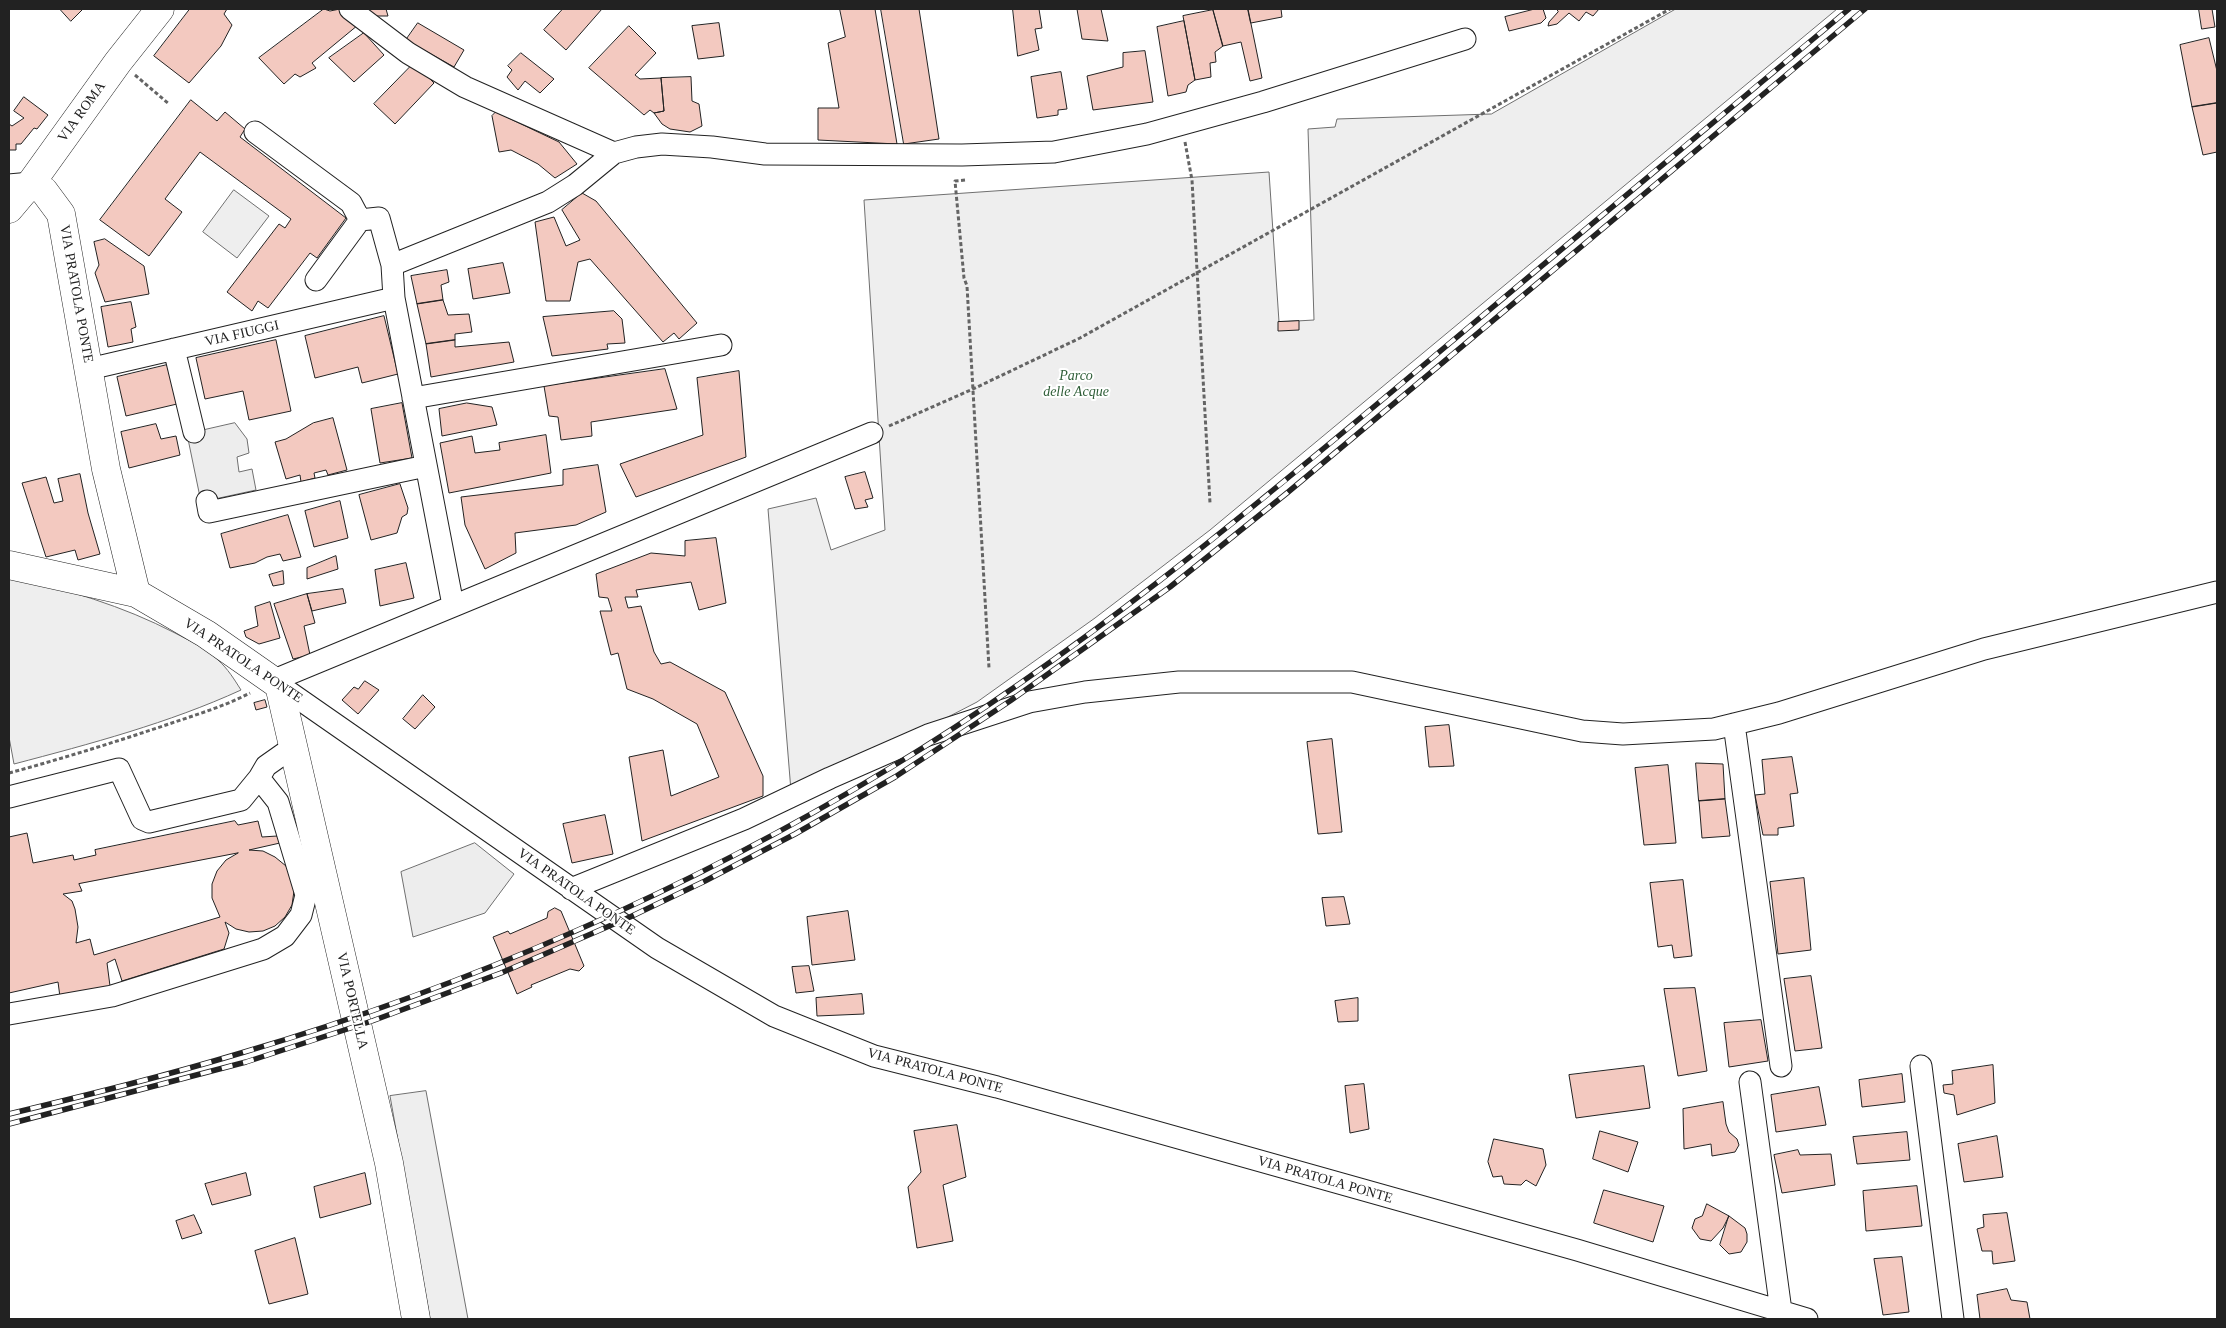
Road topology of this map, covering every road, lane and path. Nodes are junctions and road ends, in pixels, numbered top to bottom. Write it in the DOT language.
graph roads {
  1 [pos="350,9"];
  2 [pos="1670,9"];
  3 [pos="156,11"];
  4 [pos="1466,39"];
  5 [pos="134,75"];
  6 [pos="169,104"];
  7 [pos="1182,124"];
  8 [pos="255,132"];
  9 [pos="614,153"];
  10 [pos="965,180"];
  11 [pos="20,184"];
  12 [pos="9,209"];
  13 [pos="360,220"];
  14 [pos="392,265"];
  15 [pos="1198,273"];
  16 [pos="316,280"];
  17 [pos="394,298"];
  18 [pos="721,345"];
  19 [pos="174,349"];
  20 [pos="89,369"];
  21 [pos="973,389"];
  22 [pos="413,398"];
  23 [pos="194,432"];
  24 [pos="872,433"];
  25 [pos="426,466"];
  26 [pos="1210,503"];
  27 [pos="208,506"];
  28 [pos="9,565"];
  29 [pos="2217,592"];
  30 [pos="136,593"];
  31 [pos="453,605"];
  32 [pos="989,668"];
  33 [pos="276,683"];
  34 [pos="1734,724"];
  35 [pos="293,747"];
  36 [pos="9,773"];
  37 [pos="258,778"];
  38 [pos="9,797"];
  39 [pos="571,889"];
  40 [pos="9,1014"];
  41 [pos="1781,1066"];
  42 [pos="1921,1066"];
  43 [pos="1750,1082"];
  44 [pos="1781,1311"];
  45 [pos="416,1319"];
  46 [pos="1807,1319"];
  47 [pos="1953,1319"];
  1 -- 9 [label="street"];
  2 -- 15 [label="path"];
  3 -- 11 [label="main road, VIA ROMA"];
  4 -- 7 [label="street"];
  5 -- 6 [label="path"];
  7 -- 9 [label="street"];
  7 -- 15 [label="path"];
  8 -- 13 [label="street"];
  9 -- 14 [label="street"];
  10 -- 21 [label="path"];
  11 -- 12 [label="main road, VIA ROMA"];
  11 -- 20 [label="main road, VIA PRATOLA PONTE"];
  13 -- 14 [label="street"];
  13 -- 16 [label="street"];
  14 -- 17 [label="street"];
  15 -- 21 [label="path"];
  15 -- 26 [label="path"];
  17 -- 19 [label="street, VIA FIUGGI"];
  17 -- 22 [label="street"];
  18 -- 22 [label="street"];
  19 -- 20 [label="street, VIA FIUGGI"];
  19 -- 23 [label="street"];
  20 -- 30 [label="main road, VIA PRATOLA PONTE"];
  21 -- 24 [label="path"];
  21 -- 32 [label="path"];
  22 -- 25 [label="street"];
  24 -- 31 [label="street"];
  25 -- 27 [label="street"];
  25 -- 31 [label="street"];
  28 -- 30 [label="main road, VIA PRATOLA PONTE"];
  29 -- 34 [label="street"];
  30 -- 33 [label="main road, VIA PRATOLA PONTE"];
  31 -- 33 [label="street"];
  33 -- 35 [label="main road, VIA PORTELLA"];
  33 -- 36 [label="path"];
  33 -- 39 [label="street, VIA PRATOLA PONTE"];
  34 -- 39 [label="street"];
  34 -- 41 [label="street"];
  35 -- 37 [label="street"];
  35 -- 45 [label="main road, VIA PORTELLA"];
  37 -- 38 [label="street"];
  37 -- 40 [label="street"];
  39 -- 44 [label="street, VIA PRATOLA PONTE"];
  42 -- 47 [label="street"];
  43 -- 44 [label="street"];
  44 -- 46 [label="street, VIA PRATOLA PONTE"];
}
